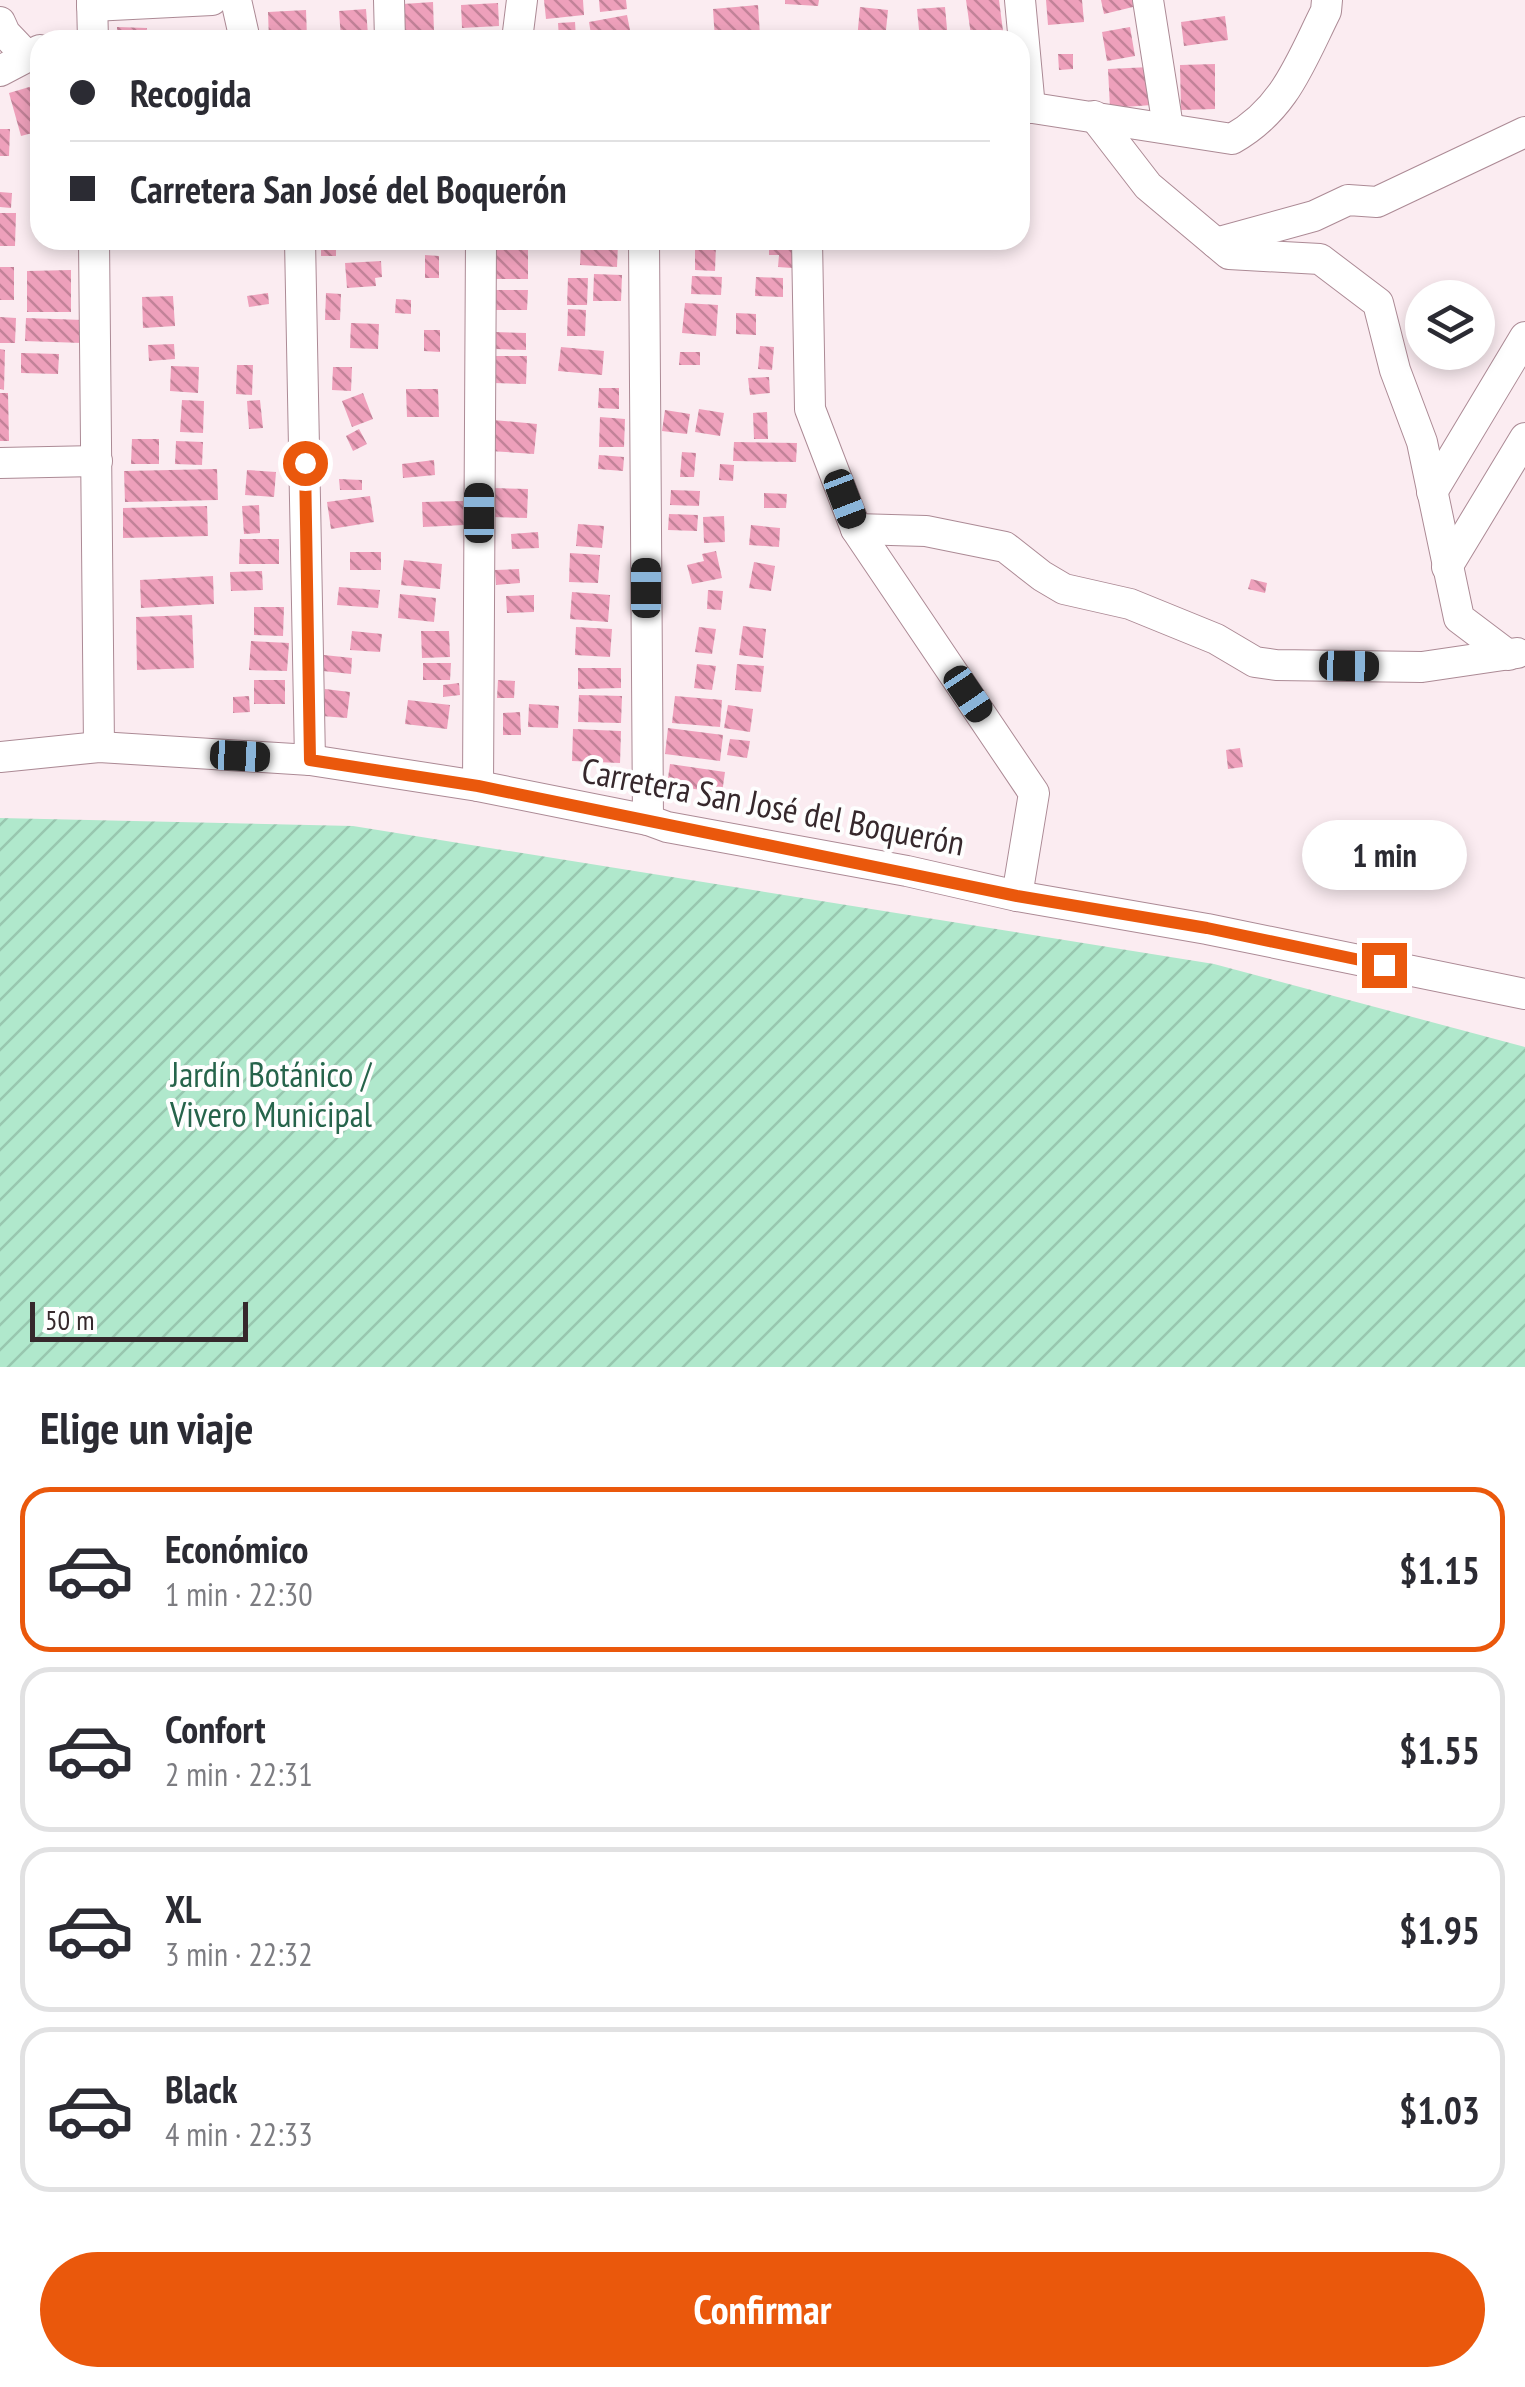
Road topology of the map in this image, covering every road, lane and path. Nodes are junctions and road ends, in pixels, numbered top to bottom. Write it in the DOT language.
graph roads {
  1 [pos="212,0"];
  2 [pos="236,0"];
  3 [pos="390,0"];
  4 [pos="522,0"];
  5 [pos="1020,0"];
  6 [pos="1148,0"];
  7 [pos="1329,4"];
  8 [pos="0,22"];
  9 [pos="87,23"];
  10 [pos="243,30"];
  11 [pos="390,30"];
  12 [pos="518,30"];
  13 [pos="1021,30"];
  14 [pos="22,58"];
  15 [pos="1030,108"];
  16 [pos="1094,116"];
  17 [pos="1168,127"];
  18 [pos="1525,132"];
  19 [pos="1216,243"];
  20 [pos="94,250"];
  21 [pos="300,250"];
  22 [pos="480,250"];
  23 [pos="644,250"];
  24 [pos="807,250"];
  25 [pos="1525,337"];
  26 [pos="1525,438"];
  27 [pos="97,462"];
  28 [pos="0,463"];
  29 [pos="1432,492"];
  30 [pos="856,529"];
  31 [pos="1447,567"];
  32 [pos="1517,654"];
  33 [pos="99,748"];
  34 [pos="0,757"];
  35 [pos="310,760"];
  36 [pos="478,786"];
  37 [pos="648,820"];
  38 [pos="1017,896"];
  39 [pos="1525,994"];
  1 -- 9 [label="street"];
  2 -- 10 [label="street"];
  3 -- 11 [label="street"];
  4 -- 12 [label="street"];
  5 -- 13 [label="street"];
  6 -- 17 [label="street"];
  7 -- 17 [label="street"];
  8 -- 14 [label="street"];
  15 -- 16 [label="street"];
  16 -- 17 [label="street"];
  16 -- 19 [label="street"];
  18 -- 19 [label="street"];
  19 -- 29 [label="street"];
  20 -- 27 [label="street"];
  21 -- 35 [label="street"];
  22 -- 36 [label="street"];
  23 -- 37 [label="street"];
  24 -- 30 [label="street"];
  25 -- 29 [label="street"];
  26 -- 31 [label="street"];
  27 -- 28 [label="street"];
  27 -- 33 [label="street"];
  29 -- 31 [label="street"];
  30 -- 32 [label="street"];
  30 -- 38 [label="street"];
  31 -- 32 [label="street"];
  33 -- 34 [label="street, Carretera San José del Boquerón"];
  33 -- 35 [label="street, Carretera San José del Boquerón"];
  35 -- 36 [label="street, Carretera San José del Boquerón"];
  36 -- 37 [label="street, Carretera San José del Boquerón"];
  37 -- 38 [label="street, Carretera San José del Boquerón"];
  38 -- 39 [label="street, Carretera San José del Boquerón"];
}
